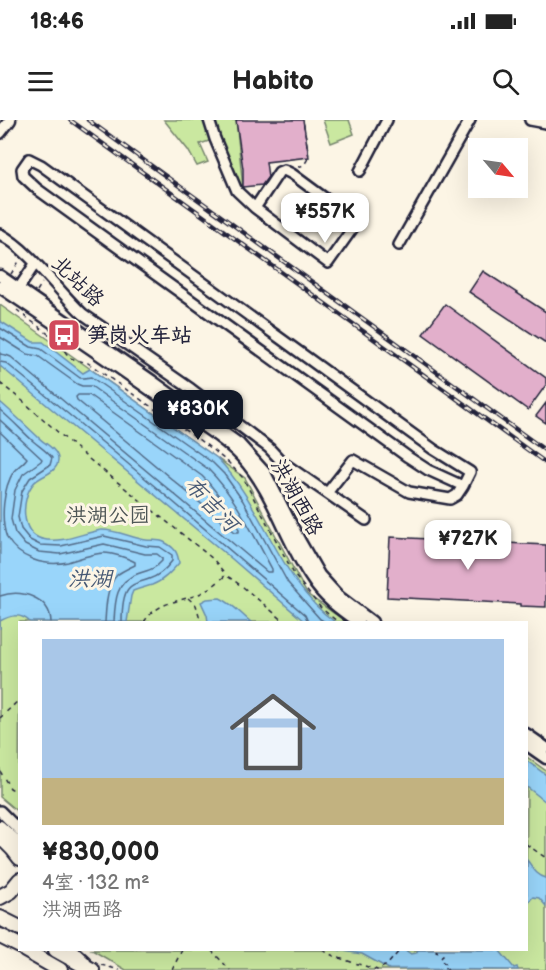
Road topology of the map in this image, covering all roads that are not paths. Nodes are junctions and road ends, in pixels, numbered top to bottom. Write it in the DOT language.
graph roads {
  1 [pos="10,120"];
  2 [pos="209,120"];
  3 [pos="387,120"];
  4 [pos="470,120"];
  5 [pos="530,120"];
  6 [pos="546,123"];
  7 [pos="0,133"];
  8 [pos="360,171"];
  9 [pos="255,208"];
  10 [pos="0,234"];
  11 [pos="399,245"];
  12 [pos="35,264"];
  13 [pos="5,275"];
  14 [pos="0,287"];
  15 [pos="16,292"];
  16 [pos="463,486"];
  17 [pos="327,493"];
  18 [pos="366,520"];
  19 [pos="357,621"];
  20 [pos="371,621"];
  21 [pos="528,735"];
  22 [pos="528,745"];
  23 [pos="546,748"];
  24 [pos="546,758"];
  25 [pos="0,811"];
  26 [pos="18,829"];
  27 [pos="3,832"];
  28 [pos="18,843"];
  29 [pos="18,855"];
  30 [pos="18,882"];
  31 [pos="0,897"];
  32 [pos="0,918"];
  33 [pos="18,927"];
  34 [pos="0,936"];
  35 [pos="18,945"];
  36 [pos="27,951"];
  37 [pos="58,951"];
  38 [pos="73,951"];
  39 [pos="60,970"];
  40 [pos="93,970"];
  1 -- 7 [label="main road"];
  2 -- 9 [label="street"];
  3 -- 8 [label="street"];
  4 -- 11 [label="street"];
  5 -- 6 [label="street"];
  9 -- 9 [label="street"];
  10 -- 12 [label="street, 北站路"];
  12 -- 15 [label="street"];
  12 -- 17 [label="street, 北站路"];
  13 -- 15 [label="main road, 洪湖西路"];
  14 -- 15 [label="main road, 洪湖西路"];
  15 -- 19 [label="main road, 洪湖西路"];
  15 -- 20 [label="main road, 洪湖西路"];
  16 -- 16 [label="street"];
  16 -- 17 [label="street"];
  17 -- 18 [label="street, 北站路"];
  21 -- 23 [label="main road"];
  22 -- 24 [label="main road"];
  25 -- 26 [label="street"];
  27 -- 28 [label="main road"];
  27 -- 29 [label="highway"];
  30 -- 31 [label="highway"];
  32 -- 33 [label="highway"];
  34 -- 35 [label="highway"];
  36 -- 39 [label="highway"];
  37 -- 40 [label="highway"];
  38 -- 40 [label="main road"];
}
